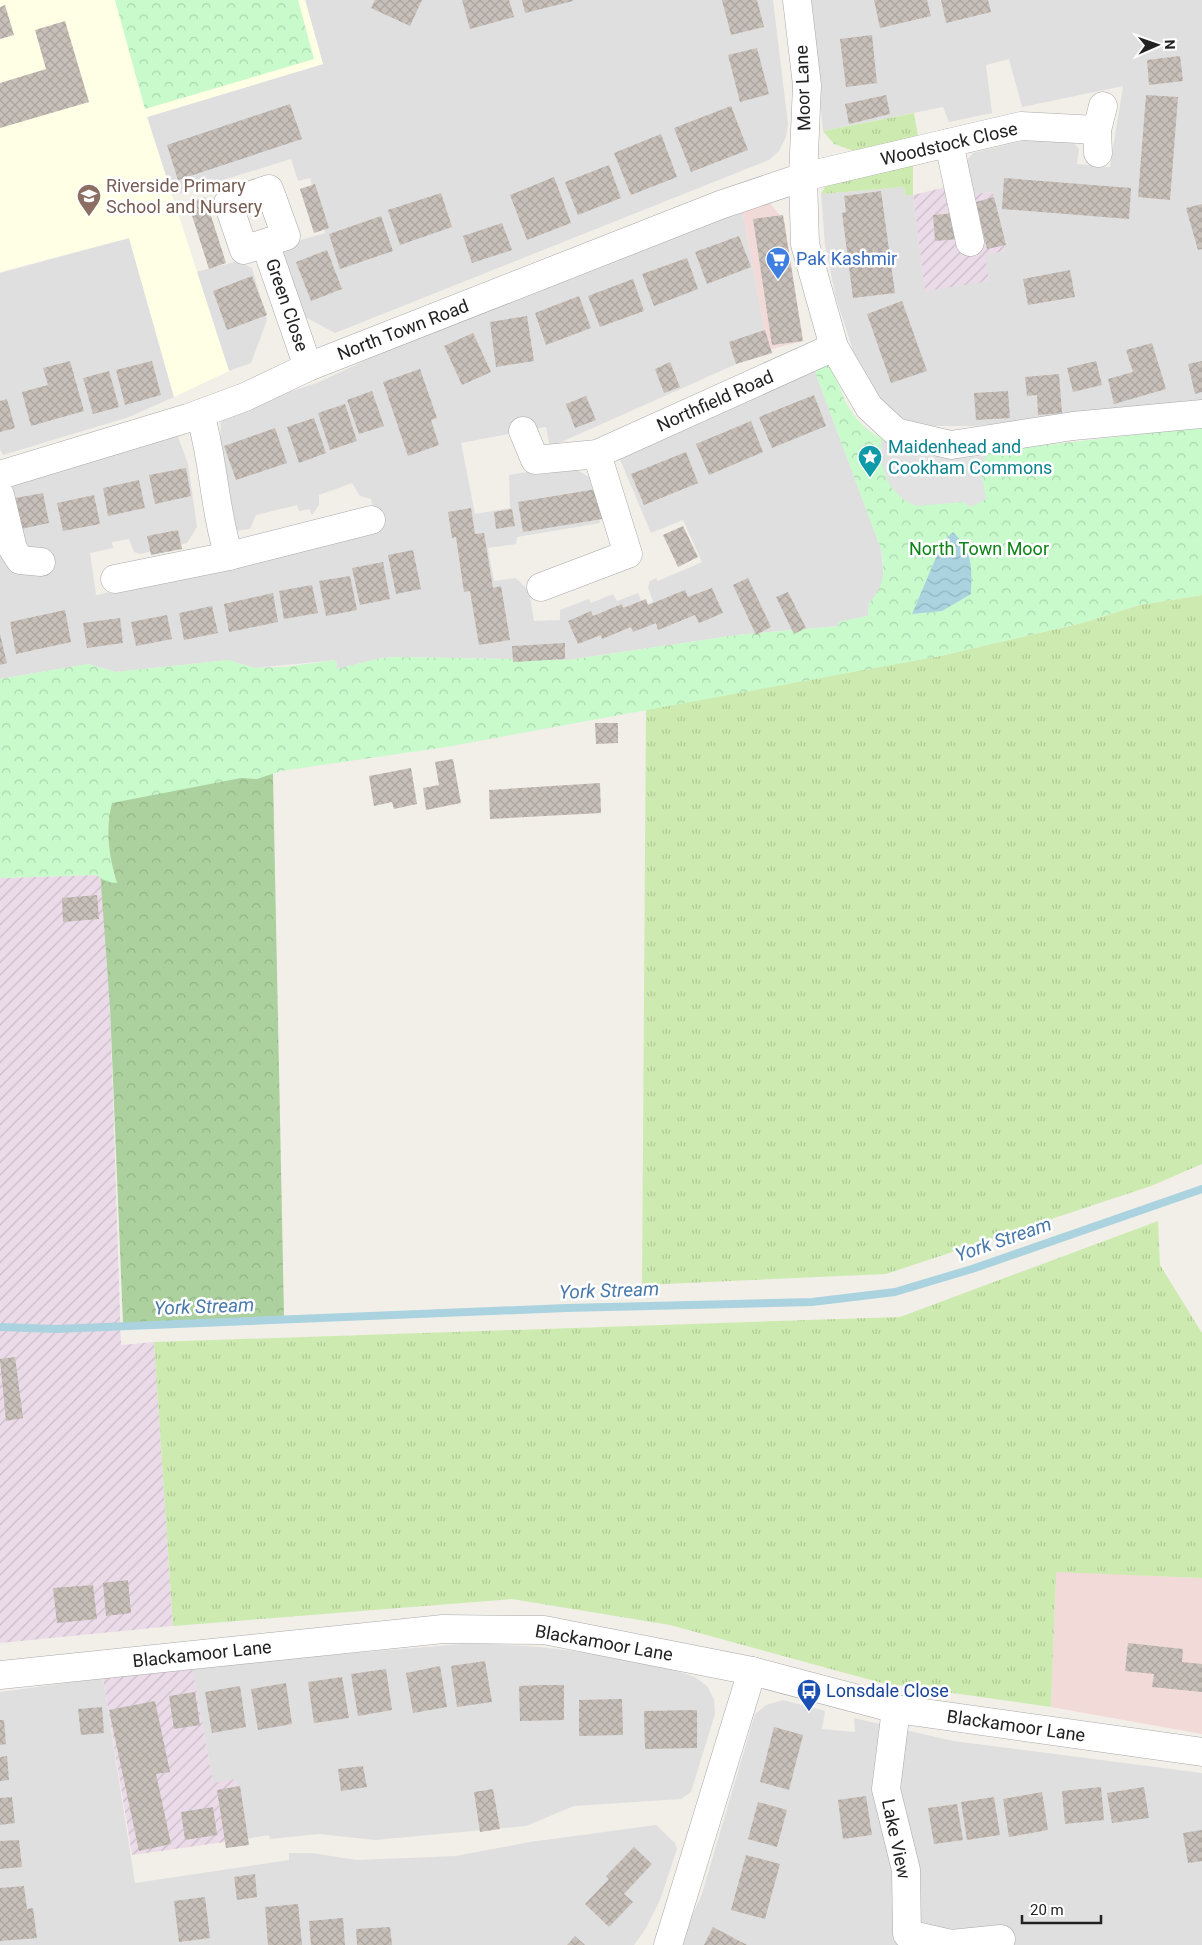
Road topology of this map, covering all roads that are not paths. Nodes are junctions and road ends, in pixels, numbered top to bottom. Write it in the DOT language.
graph roads {
  1 [pos="796,0"];
  2 [pos="1100,130"];
  3 [pos="949,143"];
  4 [pos="803,177"];
  5 [pos="970,242"];
  6 [pos="265,243"];
  7 [pos="834,347"];
  8 [pos="308,367"];
  9 [pos="200,414"];
  10 [pos="1202,414"];
  11 [pos="523,432"];
  12 [pos="597,454"];
  13 [pos="0,475"];
  14 [pos="0,495"];
  15 [pos="371,520"];
  16 [pos="229,556"];
  17 [pos="41,562"];
  18 [pos="115,579"];
  19 [pos="541,586"];
  20 [pos="752,1671"];
  21 [pos="0,1675"];
  22 [pos="896,1709"];
  23 [pos="1202,1752"];
  24 [pos="1001,1939"];
  25 [pos="668,1945"];
  1 -- 4 [label="street, Moor Lane"];
  2 -- 3 [label="street, Woodstock Close"];
  3 -- 4 [label="street, Woodstock Close"];
  3 -- 5 [label="street"];
  4 -- 7 [label="street"];
  4 -- 8 [label="street, North Town Road"];
  6 -- 8 [label="street, Green Close"];
  7 -- 10 [label="street"];
  7 -- 12 [label="street, Northfield Road"];
  8 -- 9 [label="street, North Town Road"];
  9 -- 13 [label="street, North Town Road"];
  9 -- 16 [label="street"];
  11 -- 12 [label="street, Northfield Road"];
  12 -- 19 [label="street"];
  14 -- 17 [label="street"];
  15 -- 16 [label="street"];
  16 -- 18 [label="street"];
  20 -- 21 [label="street, Blackamoor Lane"];
  20 -- 22 [label="street, Blackamoor Lane"];
  20 -- 25 [label="street"];
  22 -- 23 [label="street, Blackamoor Lane"];
  22 -- 24 [label="street, Lake View"];
}
